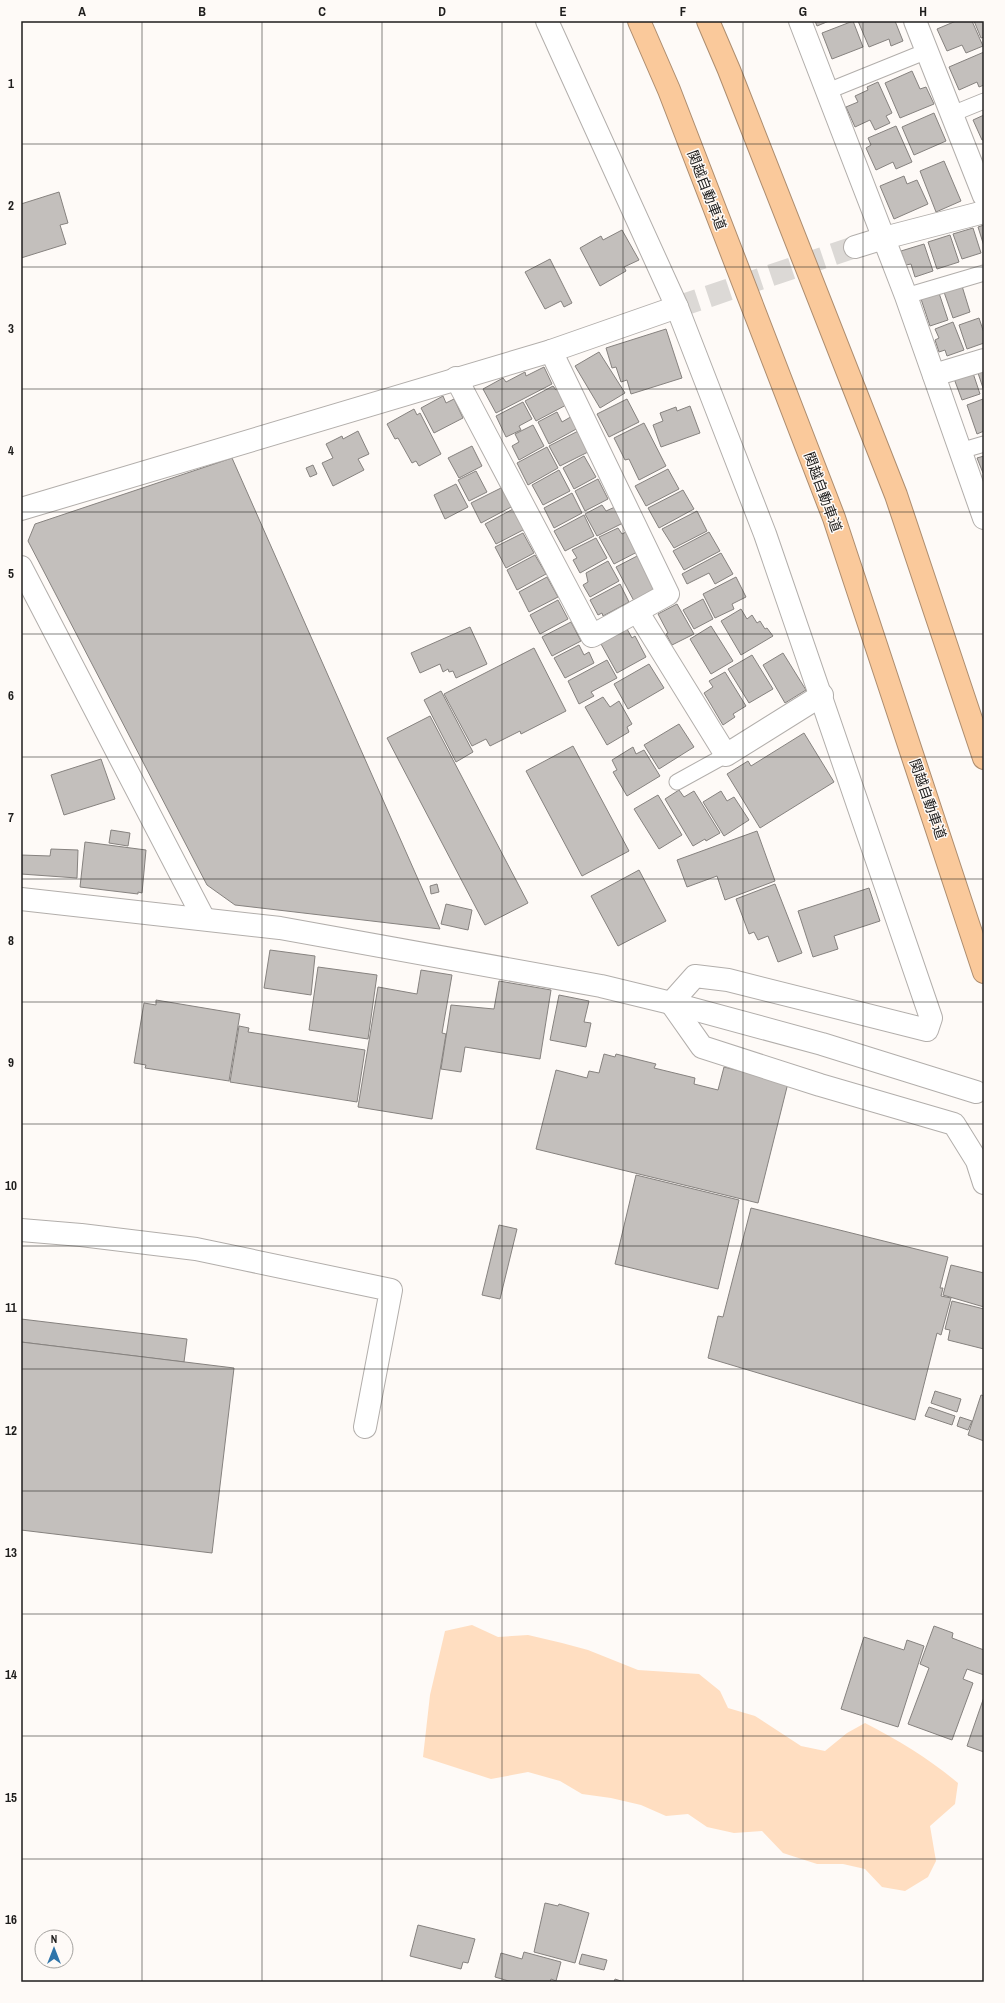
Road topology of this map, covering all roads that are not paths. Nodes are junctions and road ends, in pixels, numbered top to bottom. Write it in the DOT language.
graph roads {
  1 [pos="547,21"];
  2 [pos="639,21"];
  3 [pos="708,21"];
  4 [pos="800,21"];
  5 [pos="918,22"];
  6 [pos="927,51"];
  7 [pos="828,91"];
  8 [pos="984,101"];
  9 [pos="952,114"];
  10 [pos="984,196"];
  11 [pos="984,212"];
  12 [pos="884,238"];
  13 [pos="855,247"];
  14 [pos="984,273"];
  15 [pos="906,296"];
  16 [pos="677,307"];
  17 [pos="551,350"];
  18 [pos="984,360"];
  19 [pos="934,375"];
  20 [pos="456,378"];
  21 [pos="984,444"];
  22 [pos="960,450"];
  23 [pos="21,509"];
  24 [pos="984,518"];
  25 [pos="21,567"];
  26 [pos="637,611"];
  27 [pos="822,695"];
  28 [pos="726,755"];
  29 [pos="984,758"];
  30 [pos="677,782"];
  31 [pos="21,899"];
  32 [pos="204,919"];
  33 [pos="984,972"];
  34 [pos="671,1003"];
  35 [pos="976,1092"];
  36 [pos="984,1183"];
  37 [pos="21,1230"];
  38 [pos="366,1427"];
  1 -- 16 [label="street"];
  2 -- 33 [label="highway, 関越自動車道"];
  3 -- 29 [label="highway"];
  4 -- 7 [label="street"];
  5 -- 6 [label="street"];
  6 -- 7 [label="lane"];
  6 -- 9 [label="street"];
  7 -- 12 [label="street"];
  8 -- 9 [label="lane"];
  9 -- 10 [label="street"];
  11 -- 12 [label="street"];
  12 -- 13 [label="street"];
  12 -- 15 [label="street"];
  14 -- 15 [label="lane"];
  15 -- 19 [label="street"];
  16 -- 17 [label="street"];
  16 -- 27 [label="street"];
  17 -- 20 [label="street"];
  17 -- 26 [label="street"];
  18 -- 19 [label="street"];
  19 -- 22 [label="street"];
  20 -- 23 [label="street"];
  20 -- 26 [label="street"];
  21 -- 22 [label="lane"];
  22 -- 24 [label="street"];
  25 -- 32 [label="street"];
  26 -- 28 [label="street"];
  27 -- 28 [label="street"];
  27 -- 34 [label="street"];
  28 -- 30 [label="lane"];
  31 -- 32 [label="street"];
  32 -- 34 [label="street"];
  34 -- 35 [label="street"];
  34 -- 36 [label="street"];
  37 -- 38 [label="street"];
}
